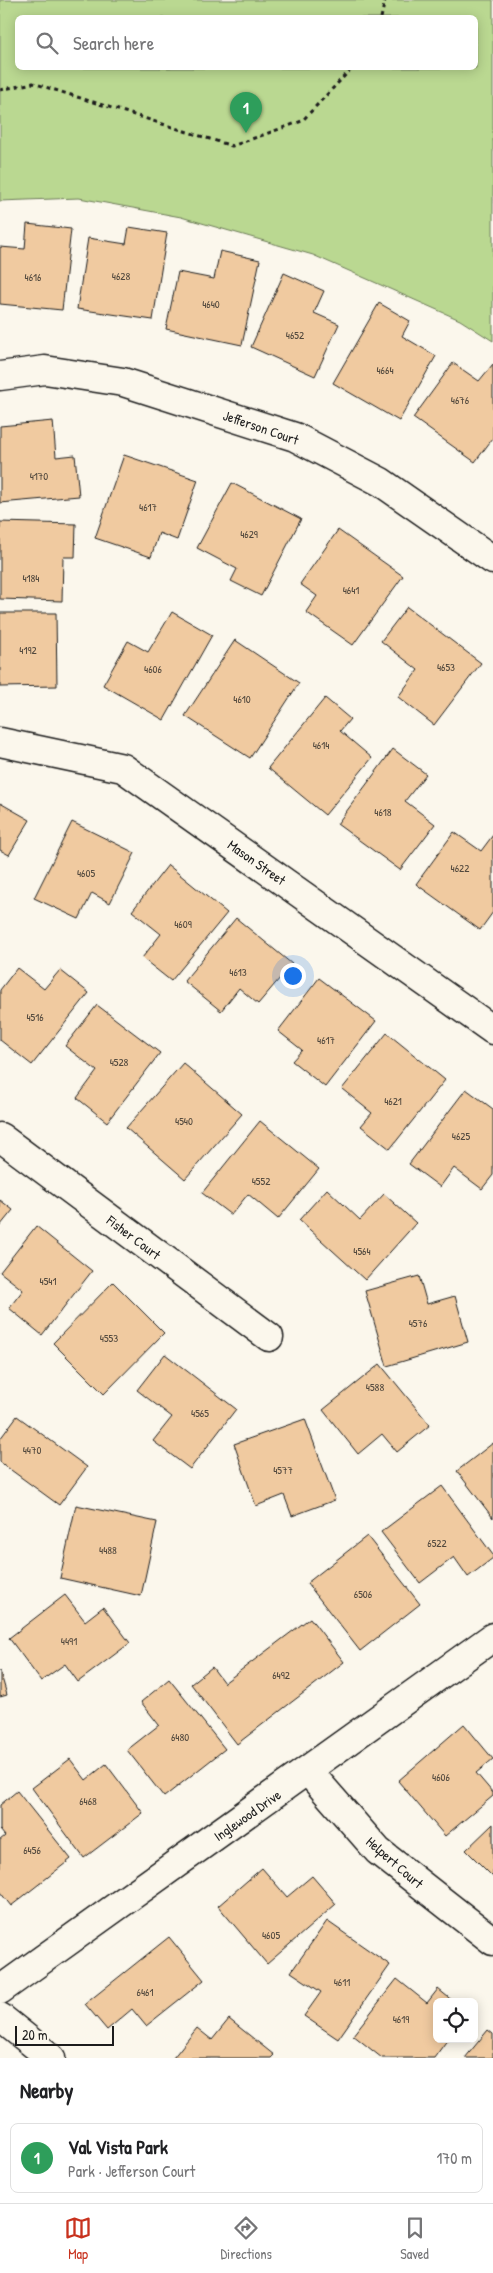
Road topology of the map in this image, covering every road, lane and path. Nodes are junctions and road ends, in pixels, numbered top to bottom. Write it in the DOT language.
graph roads {
  1 [pos="386,0"];
  2 [pos="382,15"];
  3 [pos="350,70"];
  4 [pos="0,90"];
  5 [pos="0,376"];
  6 [pos="493,560"];
  7 [pos="0,742"];
  8 [pos="493,1030"];
  9 [pos="0,1137"];
  10 [pos="269,1337"];
  11 [pos="493,1637"];
  12 [pos="308,1771"];
  13 [pos="493,1941"];
  14 [pos="0,1990"];
  15 [pos="0,2018"];
  16 [pos="51,2058"];
  1 -- 2 [label="path"];
  3 -- 4 [label="path"];
  5 -- 6 [label="street, Jefferson Court"];
  7 -- 8 [label="street, Mason Street"];
  9 -- 10 [label="street, Fisher Court"];
  11 -- 12 [label="street, Inglewood Drive"];
  12 -- 13 [label="street, Helpert Court"];
  12 -- 14 [label="street, Inglewood Drive"];
  15 -- 16 [label="street"];
}
